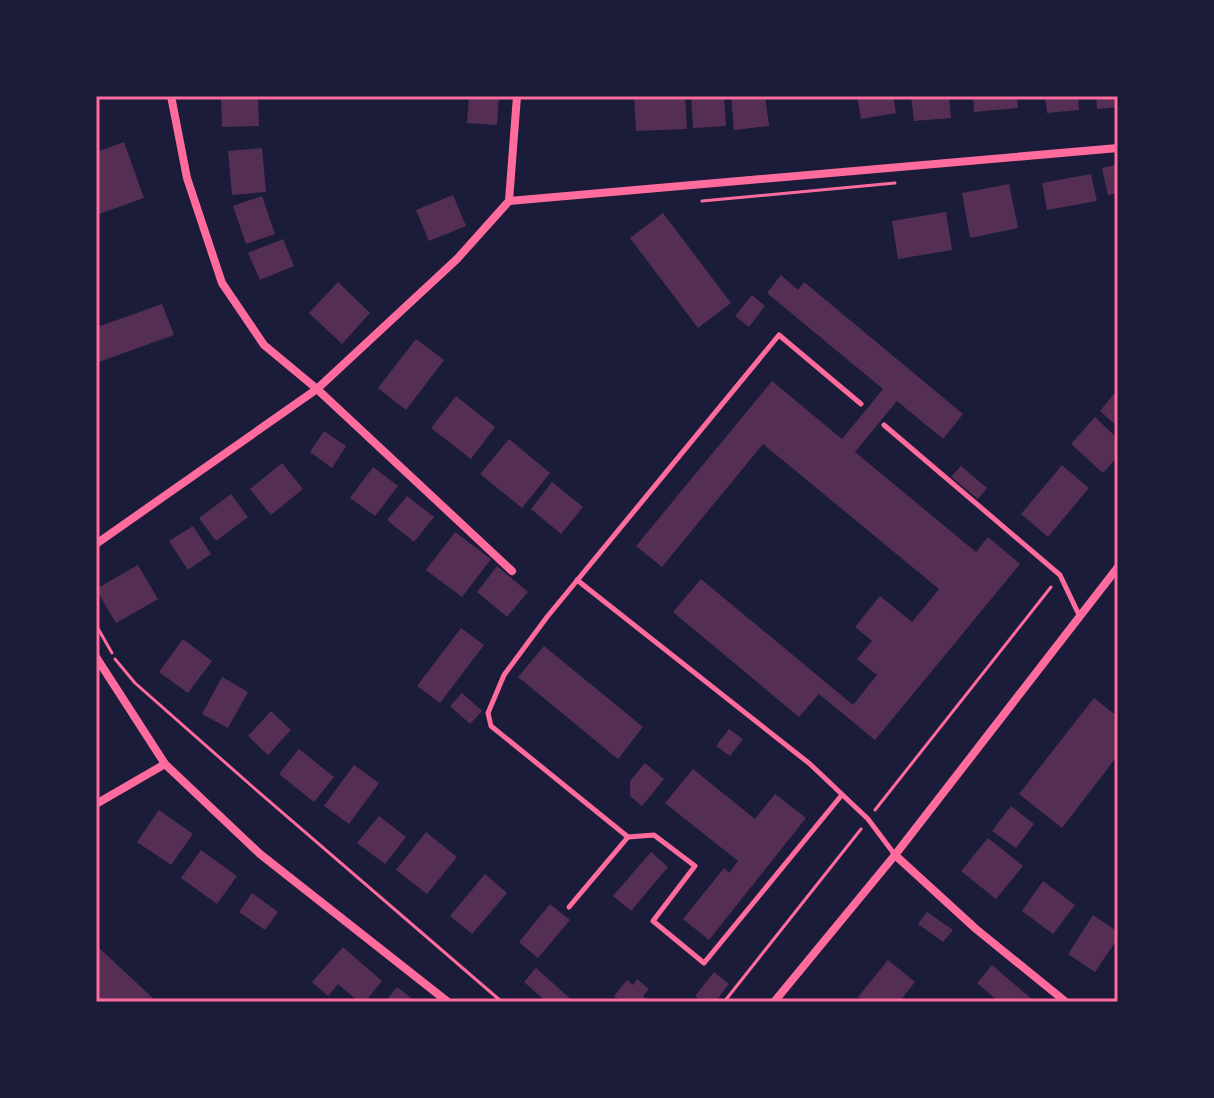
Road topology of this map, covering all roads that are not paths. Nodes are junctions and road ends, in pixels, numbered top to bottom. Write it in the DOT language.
graph roads {
  1 [pos="171,96"];
  2 [pos="517,96"];
  3 [pos="1118,148"];
  4 [pos="509,201"];
  5 [pos="317,389"];
  6 [pos="861,404"];
  7 [pos="884,425"];
  8 [pos="96,544"];
  9 [pos="1118,567"];
  10 [pos="512,571"];
  11 [pos="577,580"];
  12 [pos="1080,617"];
  13 [pos="96,657"];
  14 [pos="165,764"];
  15 [pos="841,796"];
  16 [pos="96,804"];
  17 [pos="628,837"];
  18 [pos="895,855"];
  19 [pos="569,907"];
  20 [pos="448,1002"];
  21 [pos="774,1002"];
  22 [pos="1066,1002"];
  1 -- 5 [label="street"];
  2 -- 4 [label="street"];
  3 -- 4 [label="street"];
  4 -- 5 [label="street"];
  5 -- 8 [label="street"];
  5 -- 10 [label="street"];
  6 -- 11 [label="lane"];
  7 -- 12 [label="lane"];
  9 -- 12 [label="street"];
  11 -- 15 [label="lane"];
  11 -- 17 [label="lane"];
  12 -- 18 [label="street"];
  13 -- 14 [label="street"];
  14 -- 16 [label="street"];
  14 -- 20 [label="street"];
  15 -- 17 [label="lane"];
  15 -- 18 [label="lane"];
  17 -- 19 [label="lane"];
  18 -- 21 [label="street"];
  18 -- 22 [label="street"];
}
